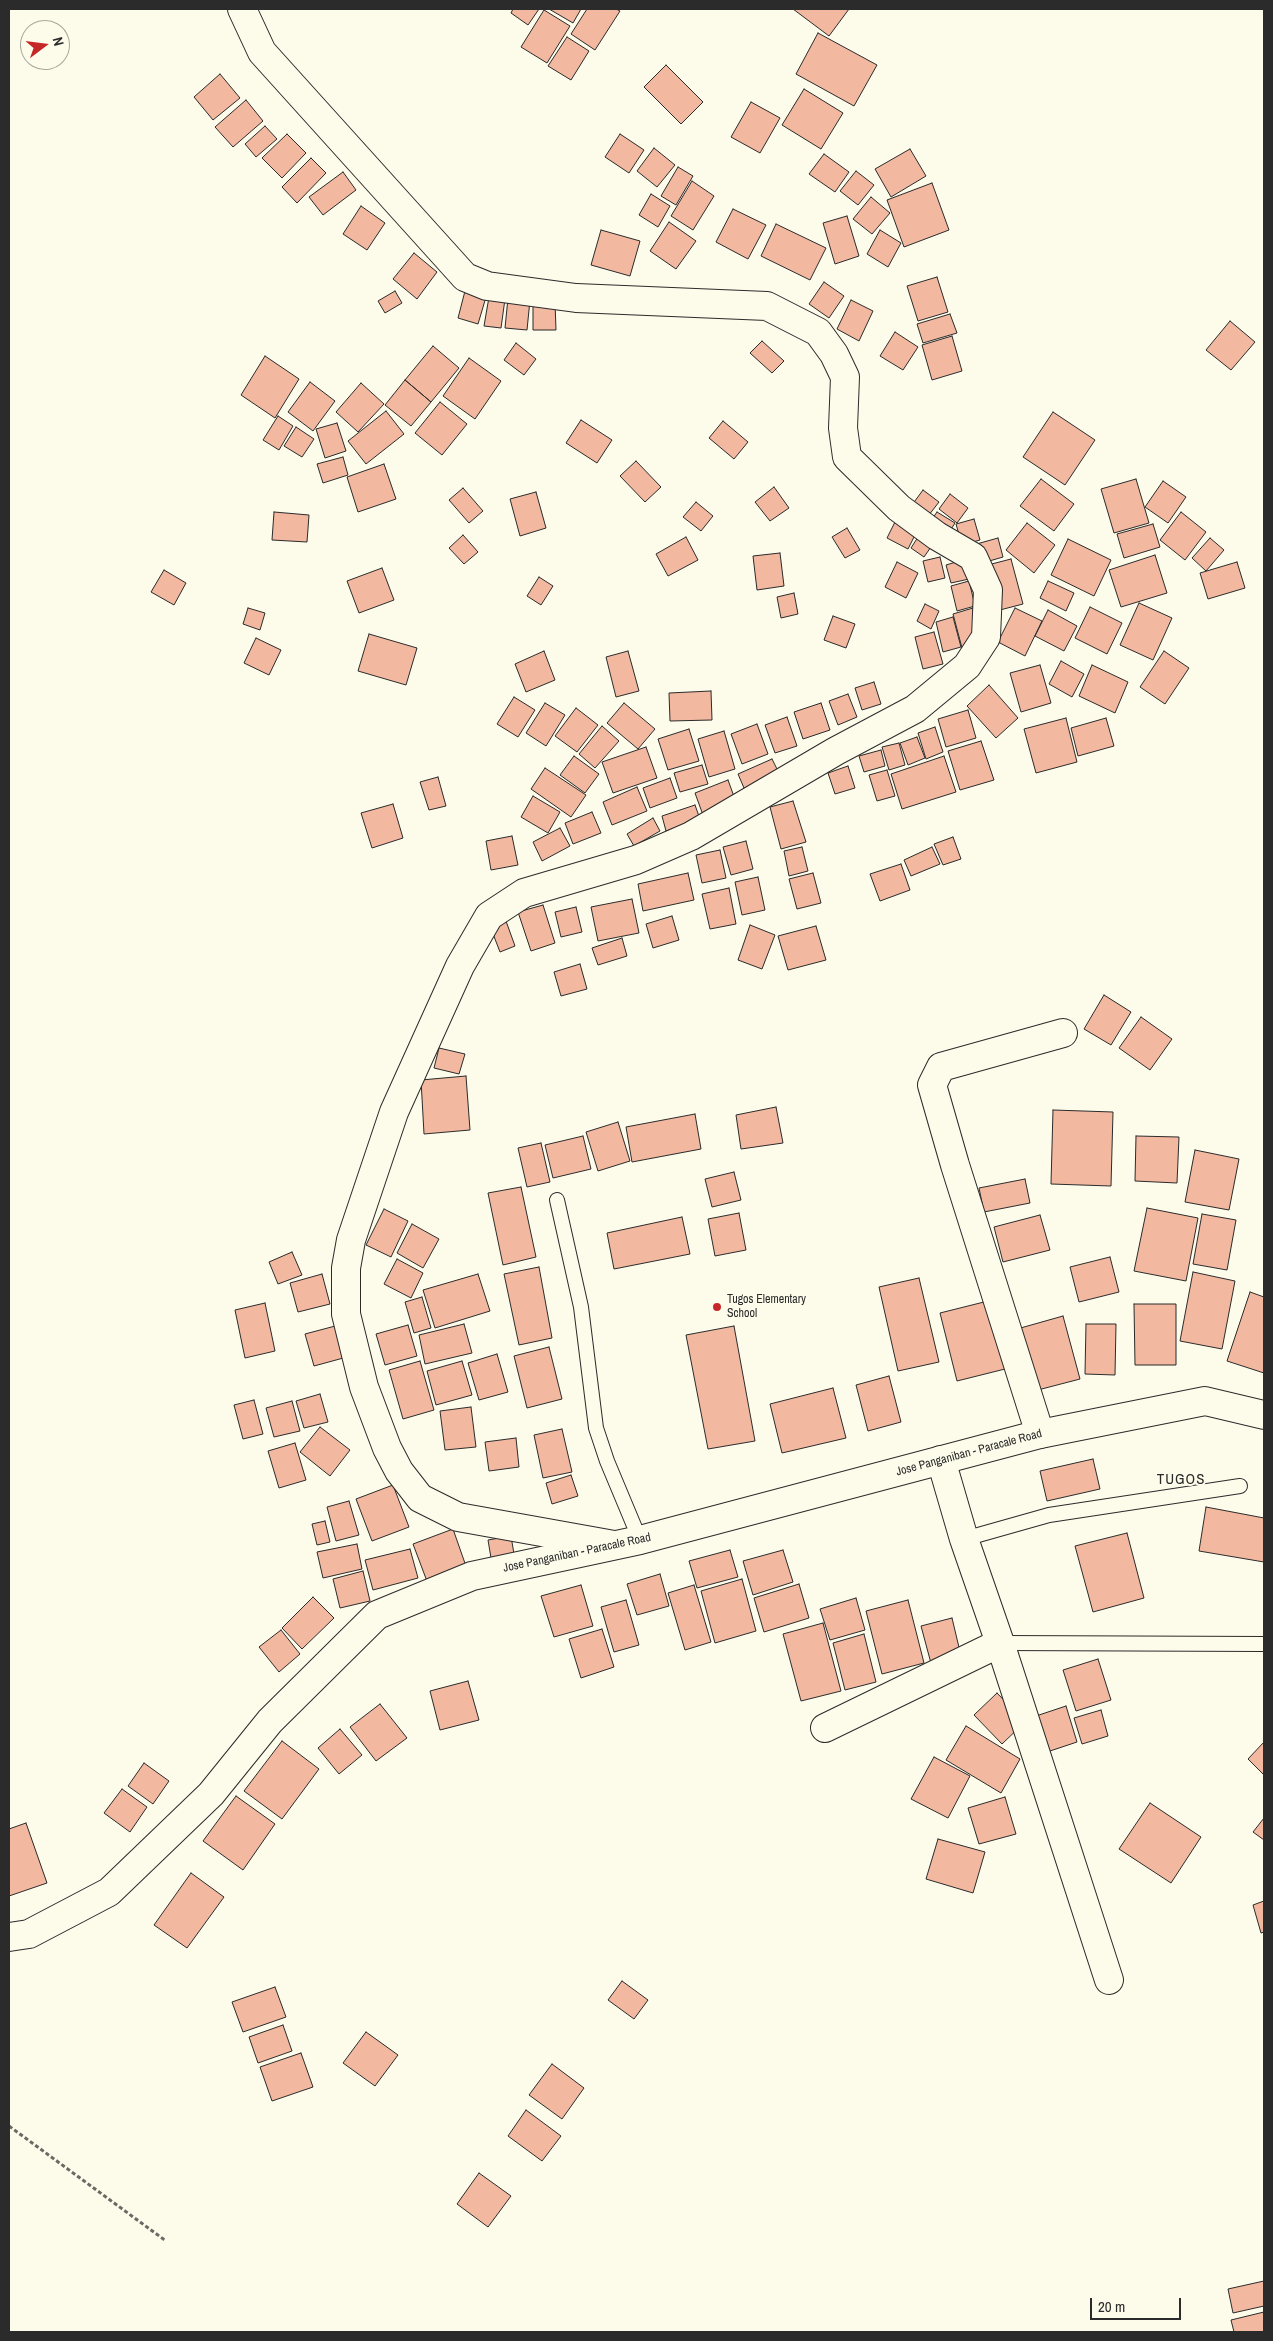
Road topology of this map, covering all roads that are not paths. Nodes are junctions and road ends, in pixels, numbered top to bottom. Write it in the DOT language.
graph roads {
  1 [pos="242,9"];
  2 [pos="1063,1033"];
  3 [pos="557,1200"];
  4 [pos="1264,1415"];
  5 [pos="1040,1434"];
  6 [pos="941,1460"];
  7 [pos="1240,1486"];
  8 [pos="964,1539"];
  9 [pos="628,1543"];
  10 [pos="1000,1643"];
  11 [pos="1264,1644"];
  12 [pos="824,1728"];
  13 [pos="9,1937"];
  14 [pos="1109,1980"];
  1 -- 9 [label="street"];
  2 -- 5 [label="street"];
  3 -- 9 [label="lane"];
  4 -- 5 [label="street, Jose Panganiban - Paracale Road"];
  5 -- 6 [label="street, Jose Panganiban - Paracale Road"];
  6 -- 8 [label="street"];
  6 -- 9 [label="street, Jose Panganiban - Paracale Road"];
  7 -- 8 [label="lane"];
  8 -- 10 [label="street"];
  9 -- 13 [label="street, Jose Panganiban - Paracale Road"];
  10 -- 11 [label="lane"];
  10 -- 12 [label="street"];
  10 -- 14 [label="street"];
}
